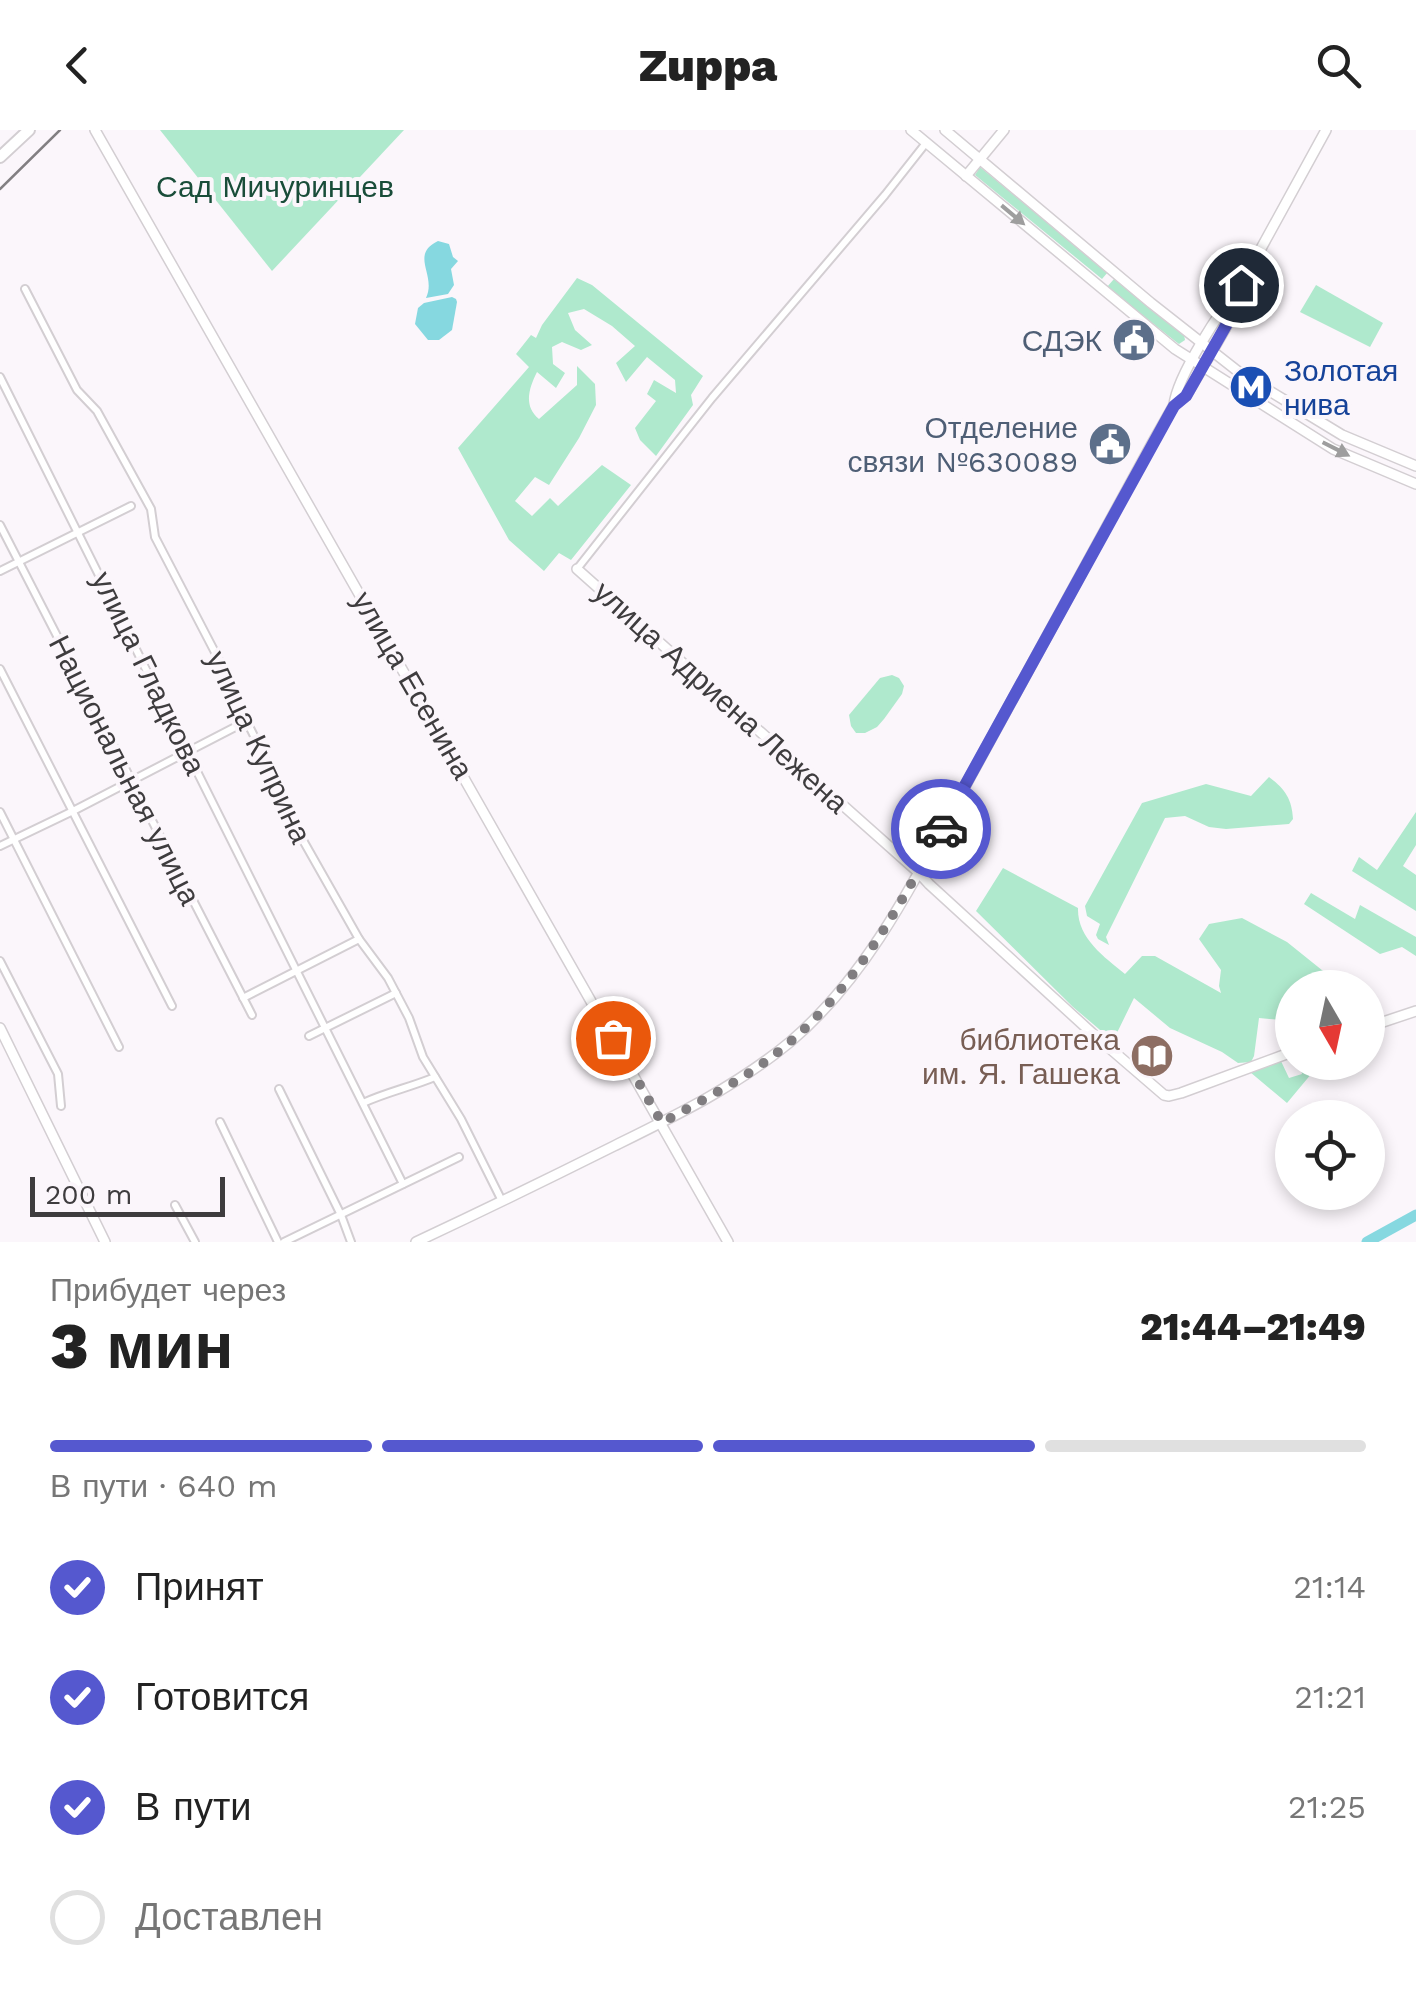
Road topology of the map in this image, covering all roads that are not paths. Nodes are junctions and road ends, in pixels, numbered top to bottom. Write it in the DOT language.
graph roads {
  1 [pos="29,130"];
  2 [pos="96,130"];
  3 [pos="911,130"];
  4 [pos="944,130"];
  5 [pos="1004,130"];
  6 [pos="1326,130"];
  7 [pos="926,143"];
  8 [pos="0,157"];
  9 [pos="978,159"];
  10 [pos="966,176"];
  11 [pos="1113,272"];
  12 [pos="1241,285"];
  13 [pos="1100,288"];
  14 [pos="26,289"];
  15 [pos="1224,329"];
  16 [pos="1202,343"];
  17 [pos="1212,350"];
  18 [pos="1192,360"];
  19 [pos="1202,367"];
  20 [pos="1245,376"];
  21 [pos="0,378"];
  22 [pos="1174,406"];
  23 [pos="1416,466"];
  24 [pos="1416,484"];
  25 [pos="131,506"];
  26 [pos="0,526"];
  27 [pos="78,532"];
  28 [pos="18,562"];
  29 [pos="577,569"];
  30 [pos="0,571"];
  31 [pos="0,669"];
  32 [pos="242,723"];
  33 [pos="188,751"];
  34 [pos="130,781"];
  35 [pos="73,811"];
  36 [pos="0,812"];
  37 [pos="14,840"];
  38 [pos="0,846"];
  39 [pos="918,872"];
  40 [pos="360,939"];
  41 [pos="0,961"];
  42 [pos="297,970"];
  43 [pos="396,993"];
  44 [pos="243,998"];
  45 [pos="172,1006"];
  46 [pos="1416,1011"];
  47 [pos="252,1015"];
  48 [pos="1385,1021"];
  49 [pos="0,1028"];
  50 [pos="326,1028"];
  51 [pos="309,1036"];
  52 [pos="119,1046"];
  53 [pos="1275,1058"];
  54 [pos="435,1077"];
  55 [pos="280,1089"];
  56 [pos="363,1103"];
  57 [pos="61,1106"];
  58 [pos="220,1122"];
  59 [pos="662,1123"];
  60 [pos="459,1157"];
  61 [pos="404,1184"];
  62 [pos="502,1202"];
  63 [pos="175,1205"];
  64 [pos="341,1214"];
  65 [pos="104,1242"];
  66 [pos="195,1242"];
  67 [pos="281,1242"];
  68 [pos="352,1242"];
  69 [pos="416,1242"];
  70 [pos="728,1242"];
  1 -- 8 [label="main road"];
  2 -- 59 [label="main road, улица Есенина"];
  3 -- 7 [label="main road"];
  4 -- 9 [label="main road"];
  5 -- 9 [label="main road"];
  6 -- 12 [label="main road"];
  7 -- 10 [label="main road"];
  7 -- 29 [label="street"];
  9 -- 10 [label="main road"];
  9 -- 11 [label="main road"];
  10 -- 13 [label="main road, one-way"];
  11 -- 13 [label="main road"];
  11 -- 16 [label="main road"];
  12 -- 15 [label="main road"];
  12 -- 16 [label="main road"];
  13 -- 18 [label="main road"];
  14 -- 32 [label="street, улица Куприна"];
  15 -- 17 [label="main road"];
  15 -- 20 [label="main road"];
  16 -- 17 [label="main road"];
  16 -- 18 [label="main road"];
  17 -- 19 [label="main road"];
  17 -- 20 [label="main road"];
  18 -- 19 [label="main road"];
  18 -- 22 [label="main road"];
  19 -- 22 [label="main road"];
  19 -- 24 [label="main road, one-way"];
  20 -- 23 [label="main road"];
  21 -- 27 [label="street, улица Гладкова"];
  22 -- 39 [label="main road"];
  25 -- 27 [label="street"];
  26 -- 28 [label="street, Национальная улица"];
  27 -- 28 [label="street"];
  27 -- 33 [label="street, улица Гладкова"];
  28 -- 30 [label="street"];
  28 -- 34 [label="street, Национальная улица"];
  29 -- 39 [label="main road, улица Адриена Лежена"];
  31 -- 35 [label="street"];
  32 -- 33 [label="street"];
  32 -- 40 [label="street, улица Куприна"];
  33 -- 34 [label="street"];
  33 -- 42 [label="street, улица Гладкова"];
  34 -- 35 [label="street"];
  34 -- 44 [label="street, Национальная улица"];
  35 -- 37 [label="street"];
  35 -- 45 [label="street"];
  36 -- 37 [label="street"];
  37 -- 38 [label="street"];
  37 -- 52 [label="street"];
  39 -- 53 [label="main road, улица Адриена Лежена"];
  39 -- 59 [label="main road"];
  40 -- 42 [label="street"];
  40 -- 43 [label="street, улица Куприна"];
  41 -- 57 [label="street"];
  42 -- 44 [label="street"];
  42 -- 50 [label="street, улица Гладкова"];
  43 -- 50 [label="street"];
  43 -- 54 [label="street, улица Куприна"];
  44 -- 47 [label="street, Национальная улица"];
  46 -- 48 [label="main road"];
  49 -- 65 [label="main road"];
  50 -- 51 [label="street"];
  50 -- 56 [label="street, улица Гладкова"];
  54 -- 56 [label="street"];
  54 -- 62 [label="street, улица Куприна"];
  55 -- 64 [label="street"];
  56 -- 61 [label="street, улица Гладкова"];
  58 -- 67 [label="street"];
  59 -- 62 [label="main road"];
  59 -- 70 [label="main road, улица Есенина"];
  60 -- 61 [label="street"];
  61 -- 64 [label="street"];
  62 -- 69 [label="main road"];
  63 -- 66 [label="street"];
  64 -- 67 [label="street"];
  64 -- 68 [label="street"];
}
